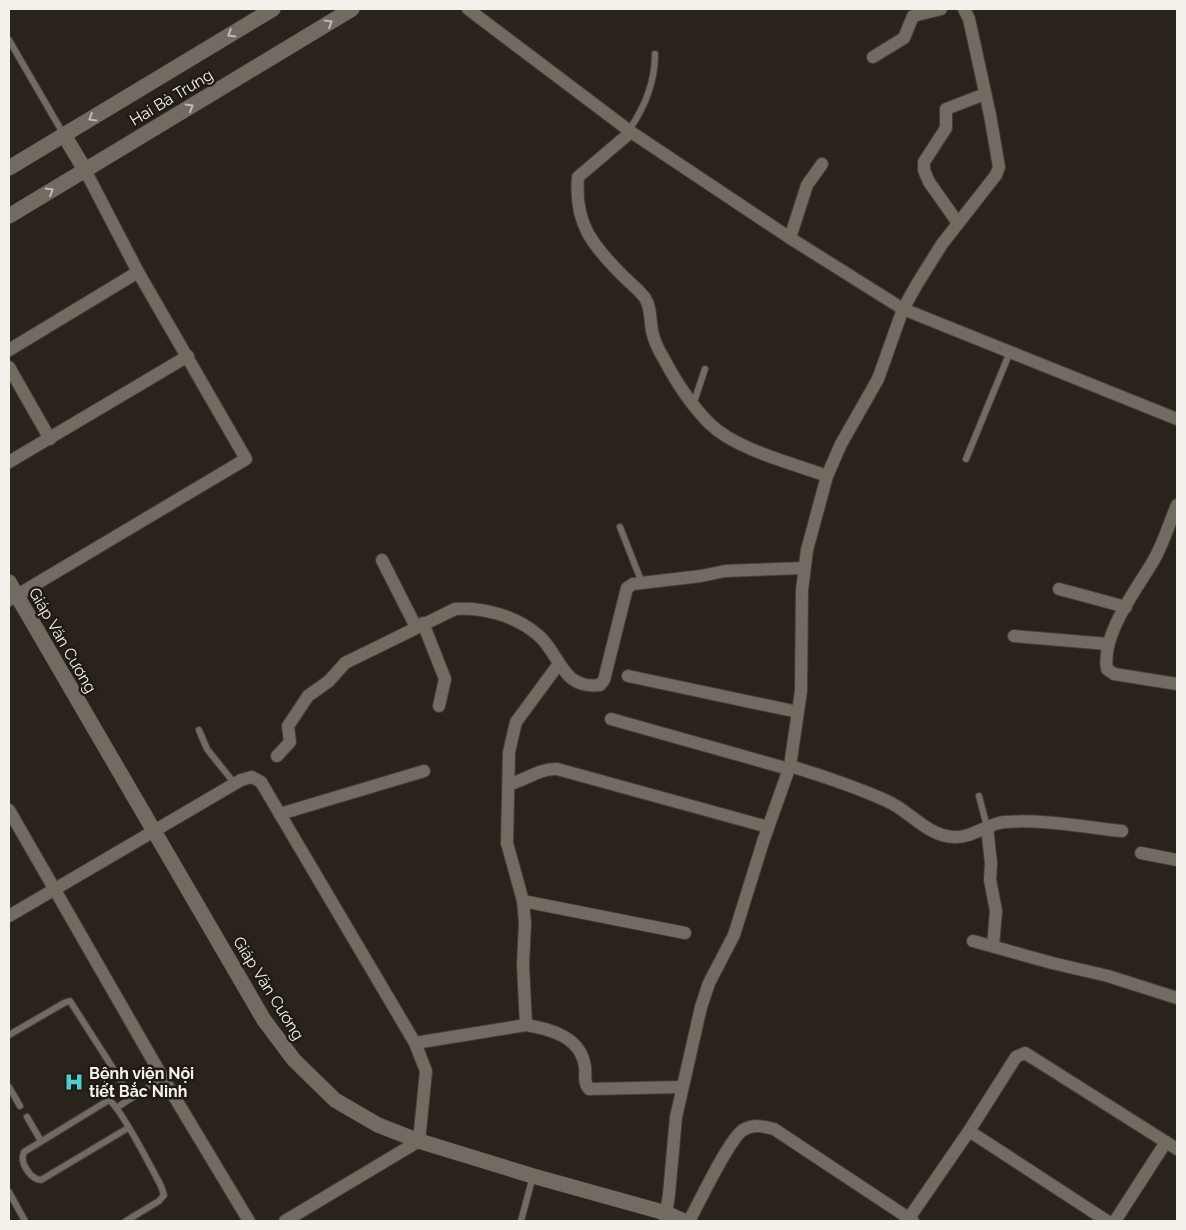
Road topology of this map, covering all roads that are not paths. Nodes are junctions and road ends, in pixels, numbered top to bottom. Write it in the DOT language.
graph roads {
  1 [pos="273,9"];
  2 [pos="352,9"];
  3 [pos="468,9"];
  4 [pos="941,9"];
  5 [pos="964,9"];
  6 [pos="9,41"];
  7 [pos="655,54"];
  8 [pos="873,57"];
  9 [pos="985,94"];
  10 [pos="630,131"];
  11 [pos="64,135"];
  12 [pos="822,164"];
  13 [pos="9,168"];
  14 [pos="85,170"];
  15 [pos="9,216"];
  16 [pos="958,223"];
  17 [pos="790,238"];
  18 [pos="138,272"];
  19 [pos="903,309"];
  20 [pos="9,350"];
  21 [pos="1010,350"];
  22 [pos="188,356"];
  23 [pos="9,367"];
  24 [pos="705,369"];
  25 [pos="694,405"];
  26 [pos="1177,419"];
  27 [pos="50,439"];
  28 [pos="966,459"];
  29 [pos="9,462"];
  30 [pos="827,476"];
  31 [pos="1177,504"];
  32 [pos="620,527"];
  33 [pos="382,560"];
  34 [pos="804,568"];
  35 [pos="9,582"];
  36 [pos="642,583"];
  37 [pos="1059,589"];
  38 [pos="13,598"];
  39 [pos="1126,607"];
  40 [pos="419,625"];
  41 [pos="1014,636"];
  42 [pos="1108,644"];
  43 [pos="558,665"];
  44 [pos="628,676"];
  45 [pos="1177,684"];
  46 [pos="439,706"];
  47 [pos="798,712"];
  48 [pos="611,719"];
  49 [pos="199,730"];
  50 [pos="277,756"];
  51 [pos="790,768"];
  52 [pos="424,771"];
  53 [pos="235,784"];
  54 [pos="510,784"];
  55 [pos="979,796"];
  56 [pos="9,810"];
  57 [pos="280,814"];
  58 [pos="768,827"];
  59 [pos="987,827"];
  60 [pos="155,830"];
  61 [pos="1122,831"];
  62 [pos="1141,853"];
  63 [pos="1177,860"];
  64 [pos="53,890"];
  65 [pos="523,901"];
  66 [pos="9,916"];
  67 [pos="685,933"];
  68 [pos="973,941"];
  69 [pos="993,946"];
  70 [pos="1177,998"];
  71 [pos="526,1025"];
  72 [pos="9,1035"];
  73 [pos="415,1043"];
  74 [pos="163,1078"];
  75 [pos="9,1087"];
  76 [pos="682,1087"];
  77 [pos="132,1098"];
  78 [pos="20,1106"];
  79 [pos="116,1108"];
  80 [pos="27,1117"];
  81 [pos="128,1128"];
  82 [pos="969,1131"];
  83 [pos="41,1141"];
  84 [pos="418,1141"];
  85 [pos="1172,1145"];
  86 [pos="534,1176"];
  87 [pos="9,1192"];
  88 [pos="665,1217"];
  89 [pos="910,1220"];
  90 [pos="25,1221"];
  91 [pos="126,1221"];
  92 [pos="249,1221"];
  93 [pos="285,1221"];
  94 [pos="521,1221"];
  95 [pos="684,1221"];
  96 [pos="689,1221"];
  97 [pos="1107,1221"];
  98 [pos="1115,1221"];
  1 -- 11 [label="street, Hai Bà Trưng, one-way"];
  14 -- 2 [label="street, Hai Bà Trưng, one-way"];
  3 -- 10 [label="street"];
  4 -- 8 [label="street"];
  5 -- 9 [label="street"];
  6 -- 11 [label="lane"];
  7 -- 10 [label="lane"];
  9 -- 16 [label="street"];
  9 -- 16 [label="street"];
  10 -- 17 [label="street"];
  10 -- 25 [label="street"];
  11 -- 13 [label="street, Hai Bà Trưng"];
  11 -- 14 [label="street"];
  12 -- 17 [label="street"];
  15 -- 14 [label="street, Hai Bà Trưng, one-way"];
  14 -- 18 [label="street"];
  16 -- 19 [label="street"];
  17 -- 19 [label="street"];
  18 -- 20 [label="street"];
  18 -- 22 [label="street"];
  19 -- 21 [label="street"];
  19 -- 30 [label="street"];
  21 -- 26 [label="street"];
  21 -- 28 [label="lane"];
  22 -- 27 [label="street"];
  22 -- 38 [label="street"];
  23 -- 27 [label="street"];
  24 -- 25 [label="lane"];
  25 -- 30 [label="street"];
  27 -- 29 [label="street"];
  30 -- 34 [label="street"];
  31 -- 39 [label="street"];
  32 -- 36 [label="lane"];
  33 -- 40 [label="street"];
  34 -- 36 [label="street"];
  34 -- 47 [label="street"];
  35 -- 38 [label="street, Giáp Văn Cương"];
  36 -- 43 [label="street"];
  37 -- 39 [label="street"];
  38 -- 60 [label="street, Giáp Văn Cương"];
  39 -- 42 [label="street"];
  40 -- 43 [label="street"];
  40 -- 46 [label="street"];
  40 -- 50 [label="street"];
  41 -- 42 [label="street"];
  42 -- 45 [label="street"];
  43 -- 54 [label="street"];
  44 -- 47 [label="street"];
  47 -- 51 [label="street"];
  48 -- 51 [label="street"];
  49 -- 53 [label="lane"];
  51 -- 58 [label="street"];
  51 -- 59 [label="street"];
  52 -- 57 [label="street"];
  53 -- 57 [label="street"];
  53 -- 60 [label="street"];
  54 -- 58 [label="street"];
  54 -- 65 [label="street"];
  55 -- 59 [label="lane"];
  56 -- 64 [label="street"];
  57 -- 73 [label="street"];
  58 -- 76 [label="street"];
  59 -- 61 [label="street"];
  59 -- 69 [label="street"];
  60 -- 64 [label="street"];
  60 -- 84 [label="street, Giáp Văn Cương"];
  62 -- 63 [label="street"];
  64 -- 66 [label="street"];
  64 -- 74 [label="street"];
  65 -- 67 [label="street"];
  65 -- 71 [label="street"];
  68 -- 69 [label="street"];
  69 -- 70 [label="street"];
  71 -- 73 [label="street"];
  71 -- 76 [label="street"];
  72 -- 77 [label="lane"];
  73 -- 84 [label="street"];
  74 -- 77 [label="lane"];
  74 -- 92 [label="street"];
  75 -- 78 [label="lane"];
  76 -- 88 [label="street"];
  77 -- 79 [label="lane"];
  79 -- 81 [label="lane"];
  79 -- 83 [label="lane"];
  80 -- 83 [label="lane"];
  81 -- 83 [label="lane"];
  81 -- 91 [label="lane"];
  82 -- 85 [label="street"];
  82 -- 89 [label="street"];
  82 -- 97 [label="street"];
  84 -- 86 [label="street, Giáp Văn Cương"];
  84 -- 93 [label="street"];
  85 -- 98 [label="street"];
  86 -- 88 [label="street, Giáp Văn Cương"];
  86 -- 94 [label="lane"];
  87 -- 90 [label="lane"];
  88 -- 95 [label="street, Giáp Văn Cương"];
  89 -- 96 [label="street"];
}
